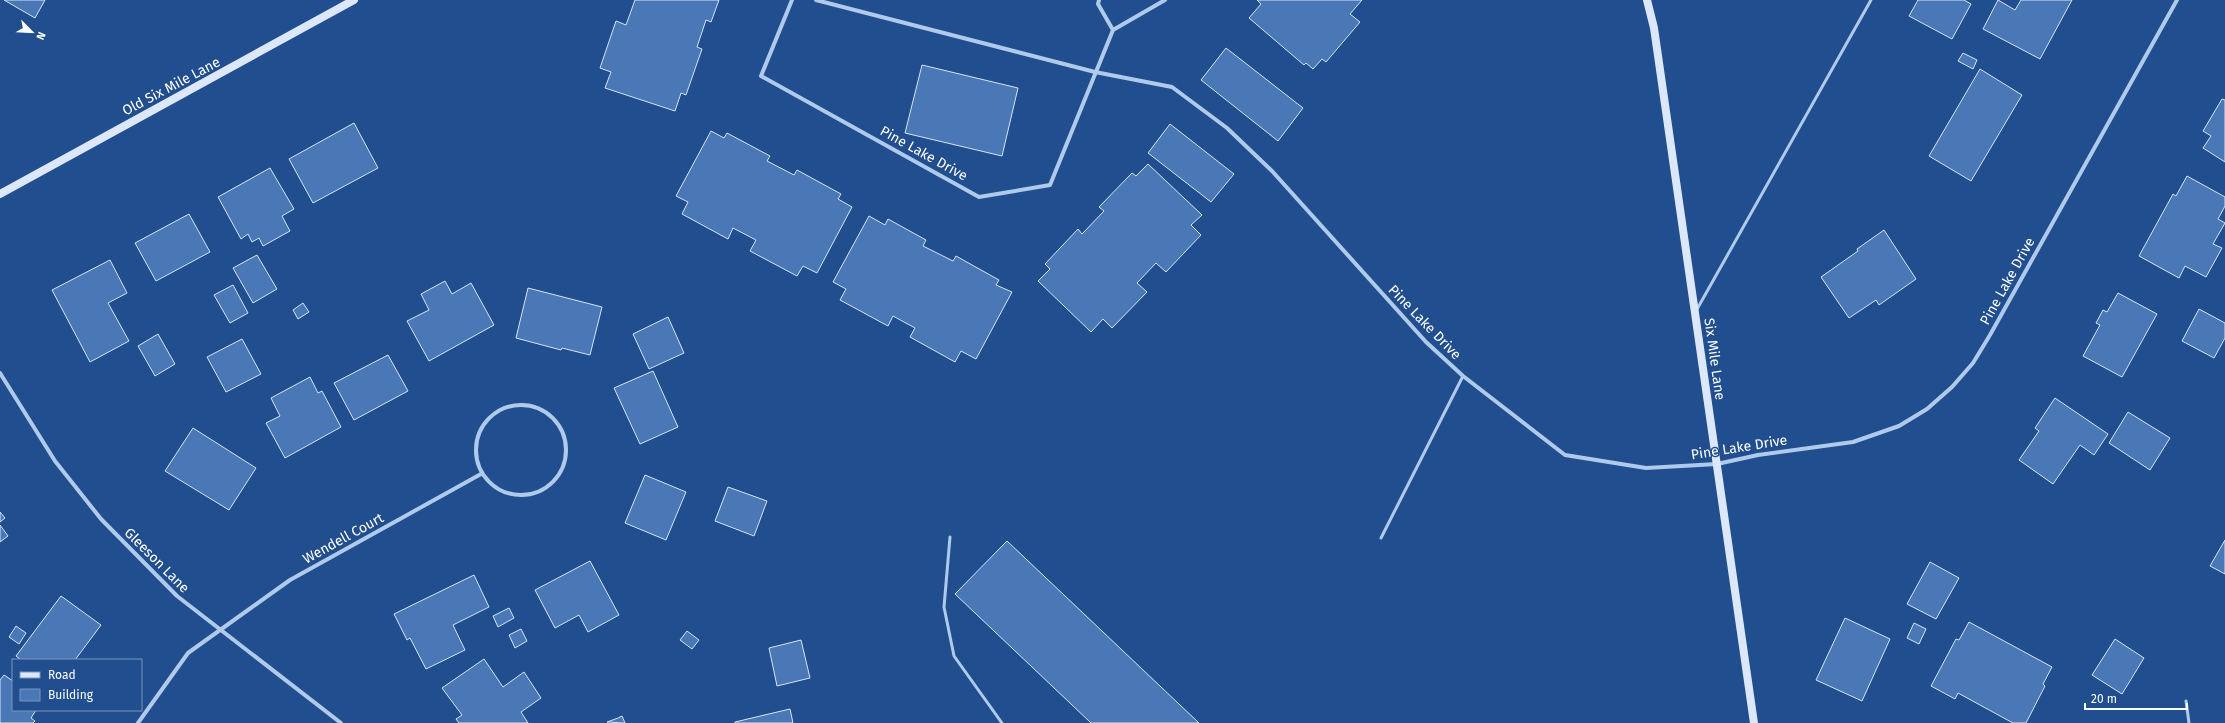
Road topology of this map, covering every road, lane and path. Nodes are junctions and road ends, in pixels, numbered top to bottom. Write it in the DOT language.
graph roads {
  1 [pos="354,0"];
  2 [pos="792,0"];
  3 [pos="816,0"];
  4 [pos="1099,0"];
  5 [pos="1165,0"];
  6 [pos="1647,0"];
  7 [pos="1871,0"];
  8 [pos="2177,0"];
  9 [pos="1113,30"];
  10 [pos="1095,72"];
  11 [pos="0,194"];
  12 [pos="1695,312"];
  13 [pos="0,373"];
  14 [pos="1463,376"];
  15 [pos="1717,464"];
  16 [pos="482,474"];
  17 [pos="950,537"];
  18 [pos="1381,538"];
  19 [pos="220,630"];
  20 [pos="2186,701"];
  21 [pos="138,723"];
  22 [pos="341,723"];
  23 [pos="1002,723"];
  24 [pos="1754,723"];
  25 [pos="2189,723"];
  1 -- 11 [label="street, Old Six Mile Lane"];
  2 -- 10 [label="street, Pine Lake Drive"];
  3 -- 10 [label="street, Pine Lake Drive"];
  4 -- 9 [label="street"];
  5 -- 9 [label="street"];
  6 -- 12 [label="street, Six Mile Lane"];
  7 -- 12 [label="lane"];
  8 -- 15 [label="street, Pine Lake Drive"];
  9 -- 10 [label="street"];
  10 -- 14 [label="street, Pine Lake Drive"];
  12 -- 15 [label="street, Six Mile Lane"];
  13 -- 19 [label="street, Gleeson Lane"];
  14 -- 15 [label="street, Pine Lake Drive"];
  14 -- 18 [label="lane"];
  15 -- 24 [label="street, Six Mile Lane"];
  16 -- 16 [label="street"];
  16 -- 19 [label="street, Wendell Court"];
  17 -- 23 [label="lane"];
  19 -- 21 [label="street, Wendell Court"];
  19 -- 22 [label="street, Gleeson Lane"];
  20 -- 25 [label="lane"];
}
